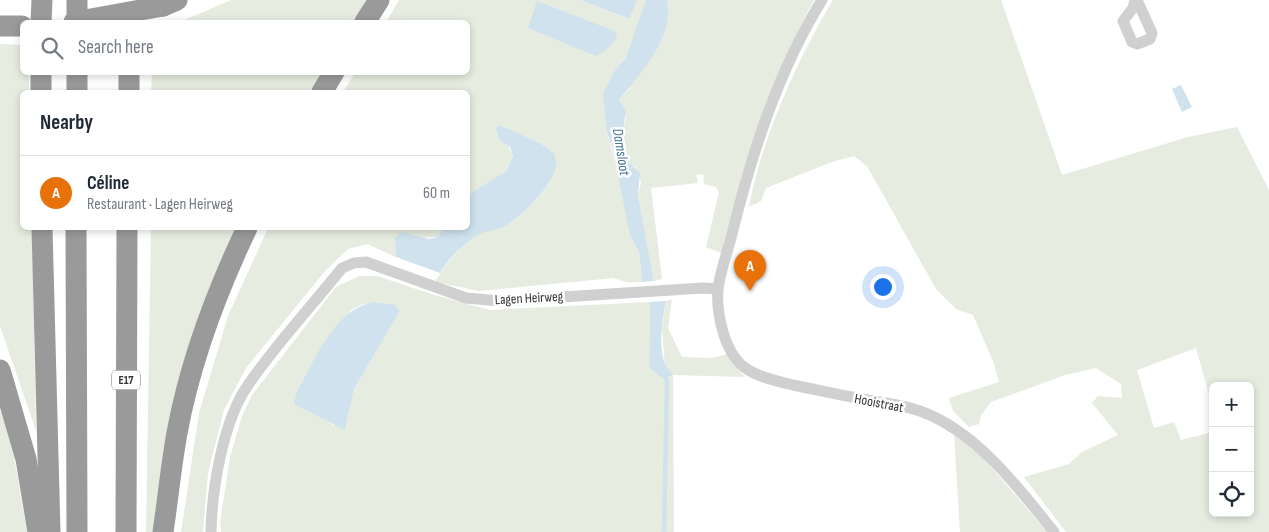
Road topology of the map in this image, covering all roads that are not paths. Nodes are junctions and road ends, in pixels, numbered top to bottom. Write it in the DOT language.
graph roads {
  1 [pos="42,0"];
  2 [pos="77,0"];
  3 [pos="130,0"];
  4 [pos="379,0"];
  5 [pos="822,0"];
  6 [pos="170,3"];
  7 [pos="41,20"];
  8 [pos="75,20"];
  9 [pos="85,20"];
  10 [pos="130,20"];
  11 [pos="366,20"];
  12 [pos="0,26"];
  13 [pos="20,26"];
  14 [pos="41,75"];
  15 [pos="77,75"];
  16 [pos="129,75"];
  17 [pos="332,75"];
  18 [pos="41,90"];
  19 [pos="77,90"];
  20 [pos="129,90"];
  21 [pos="323,90"];
  22 [pos="42,230"];
  23 [pos="76,230"];
  24 [pos="127,230"];
  25 [pos="246,230"];
  26 [pos="718,289"];
  27 [pos="0,370"];
  28 [pos="38,532"];
  29 [pos="50,532"];
  30 [pos="77,532"];
  31 [pos="126,532"];
  32 [pos="163,532"];
  33 [pos="211,532"];
  34 [pos="1054,532"];
  1 -- 7 [label="highway"];
  2 -- 8 [label="highway"];
  3 -- 10 [label="highway"];
  4 -- 11 [label="highway"];
  5 -- 26 [label="street"];
  6 -- 9 [label="highway, bridge"];
  12 -- 13 [label="highway"];
  14 -- 18 [label="highway"];
  15 -- 19 [label="highway"];
  16 -- 20 [label="highway"];
  17 -- 21 [label="highway"];
  22 -- 29 [label="highway"];
  23 -- 30 [label="highway"];
  24 -- 31 [label="highway, E17"];
  25 -- 32 [label="highway"];
  26 -- 33 [label="street, Lagen Heirweg"];
  26 -- 34 [label="street, Hooistraat"];
  27 -- 28 [label="highway"];
}
